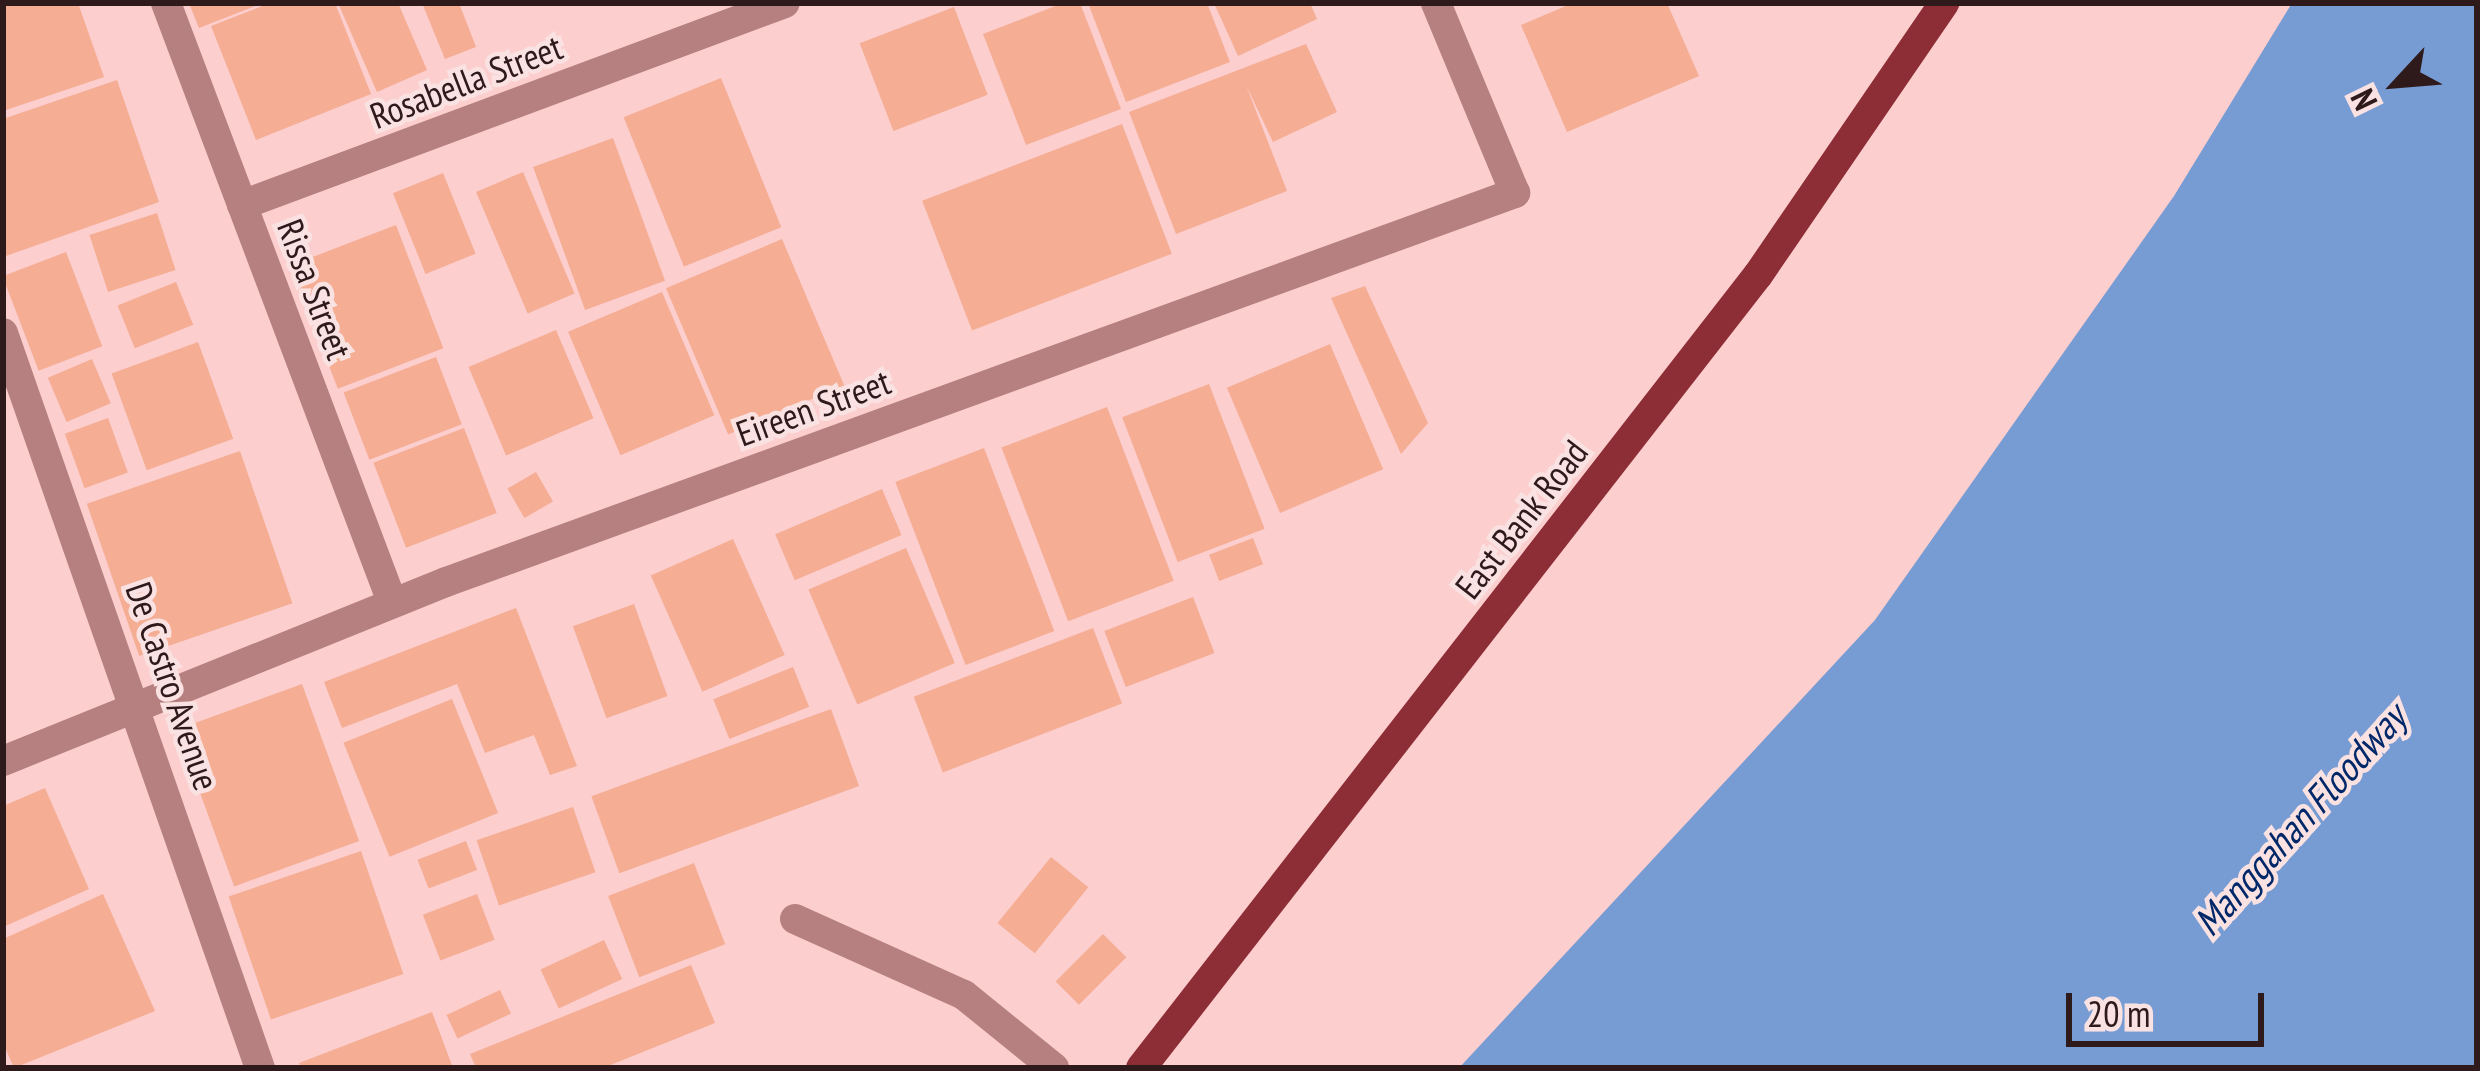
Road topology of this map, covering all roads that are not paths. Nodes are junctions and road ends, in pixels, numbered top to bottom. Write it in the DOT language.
graph roads {
  1 [pos="166,3"];
  2 [pos="785,3"];
  3 [pos="1436,3"];
  4 [pos="1944,3"];
  5 [pos="242,206"];
  6 [pos="3,333"];
  7 [pos="392,602"];
  8 [pos="141,704"];
  9 [pos="3,761"];
  10 [pos="795,919"];
  11 [pos="260,1068"];
  12 [pos="1054,1068"];
  13 [pos="1141,1068"];
  1 -- 5 [label="street, Rissa Street"];
  2 -- 5 [label="street, Rosabella Street"];
  3 -- 7 [label="street, Eireen Street"];
  4 -- 13 [label="main road, East Bank Road"];
  5 -- 7 [label="street, Rissa Street"];
  6 -- 8 [label="street, De Castro Avenue"];
  7 -- 8 [label="street, Eireen Street"];
  8 -- 9 [label="street, Eireen Street"];
  8 -- 11 [label="street, De Castro Avenue"];
  10 -- 12 [label="street"];
}
